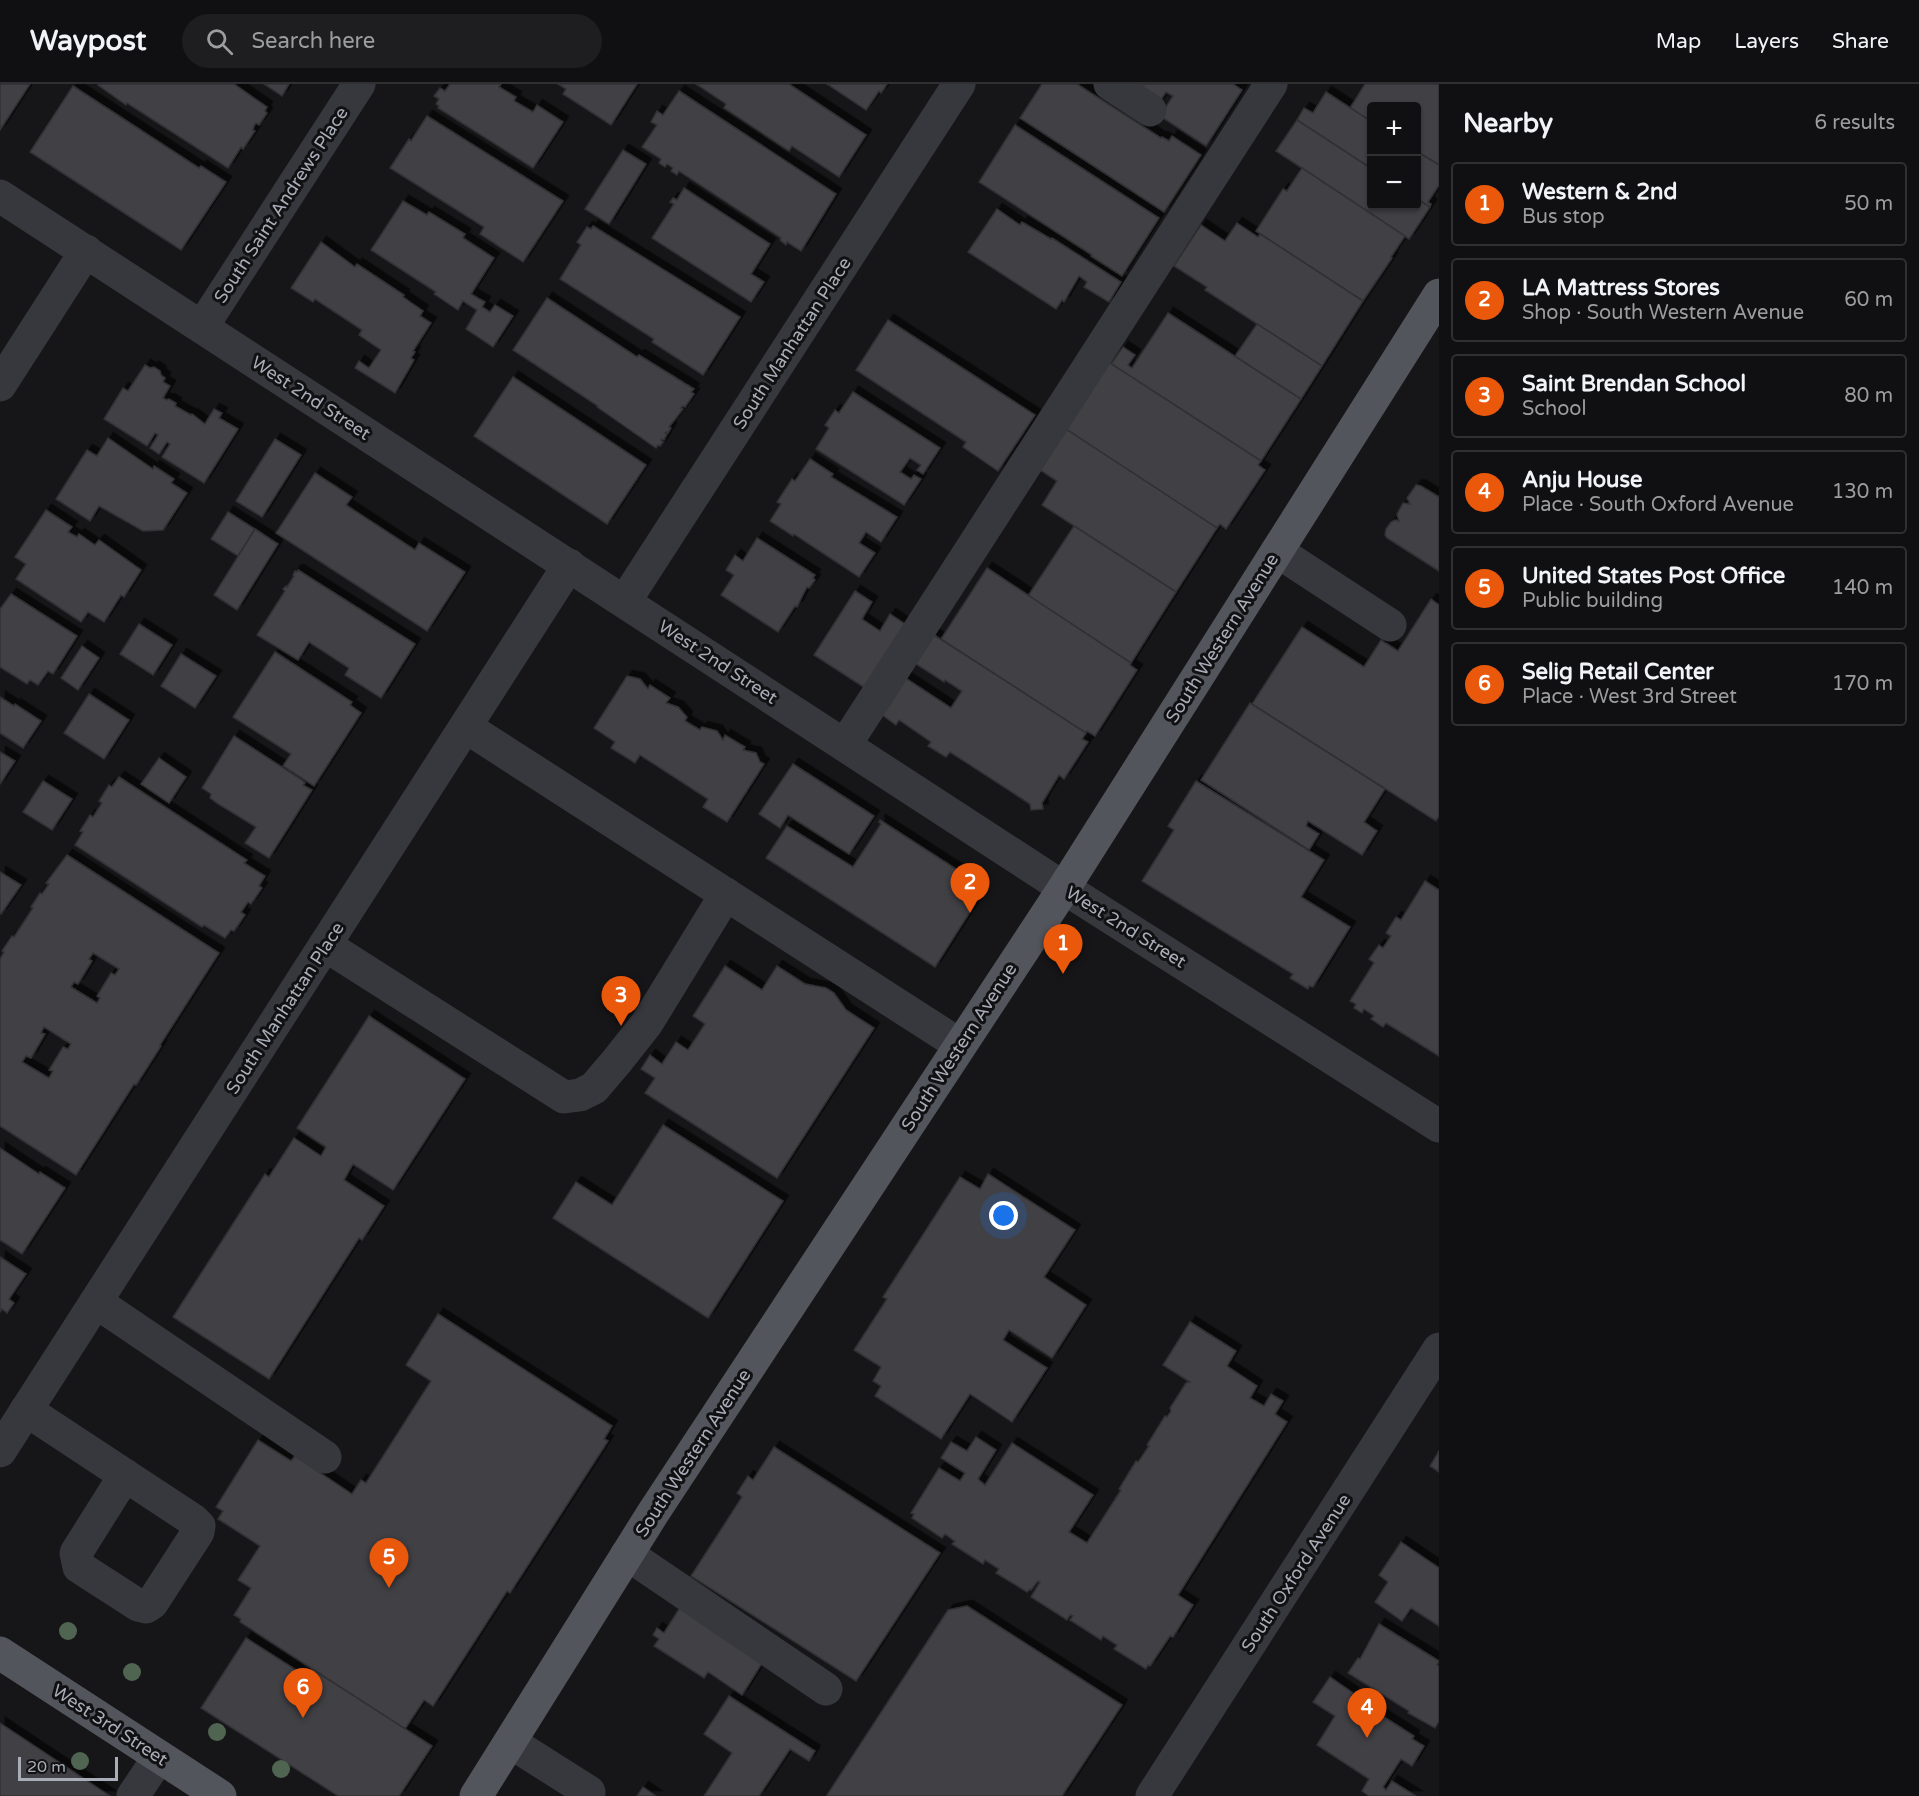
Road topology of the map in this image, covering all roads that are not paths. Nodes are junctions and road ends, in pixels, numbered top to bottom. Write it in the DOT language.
graph roads {
  1 [pos="359,84"];
  2 [pos="959,84"];
  3 [pos="1110,84"];
  4 [pos="1271,84"];
  5 [pos="1150,110"];
  6 [pos="0,196"];
  7 [pos="86,251"];
  8 [pos="1439,295"];
  9 [pos="202,327"];
  10 [pos="0,384"];
  11 [pos="1277,551"];
  12 [pos="569,566"];
  13 [pos="625,601"];
  14 [pos="1390,625"];
  15 [pos="466,727"];
  16 [pos="845,745"];
  17 [pos="1064,888"];
  18 [pos="726,894"];
  19 [pos="325,945"];
  20 [pos="960,1045"];
  21 [pos="1439,1126"];
  22 [pos="96,1302"];
  23 [pos="1439,1349"];
  24 [pos="26,1410"];
  25 [pos="0,1450"];
  26 [pos="325,1457"];
  27 [pos="125,1475"];
  28 [pos="627,1554"];
  29 [pos="0,1653"];
  30 [pos="826,1689"];
  31 [pos="510,1742"];
  32 [pos="159,1757"];
  33 [pos="133,1796"];
  34 [pos="220,1796"];
  35 [pos="476,1796"];
  36 [pos="586,1796"];
  37 [pos="1152,1796"];
  1 -- 9 [label="street, South Saint Andrews Place"];
  2 -- 13 [label="street, South Manhattan Place"];
  3 -- 5 [label="street"];
  4 -- 16 [label="street"];
  6 -- 7 [label="street, West 2nd Street"];
  7 -- 9 [label="street, West 2nd Street"];
  7 -- 10 [label="street"];
  8 -- 11 [label="main road, South Western Avenue"];
  9 -- 12 [label="street, West 2nd Street"];
  11 -- 14 [label="street"];
  11 -- 17 [label="main road, South Western Avenue"];
  12 -- 13 [label="street, West 2nd Street"];
  12 -- 15 [label="street, South Manhattan Place"];
  13 -- 16 [label="street, West 2nd Street"];
  15 -- 18 [label="street"];
  15 -- 19 [label="street, South Manhattan Place"];
  16 -- 17 [label="street, West 2nd Street"];
  17 -- 20 [label="main road, South Western Avenue"];
  17 -- 21 [label="street, West 2nd Street"];
  18 -- 19 [label="street"];
  18 -- 20 [label="street"];
  19 -- 22 [label="street, South Manhattan Place"];
  20 -- 28 [label="main road, South Western Avenue"];
  22 -- 24 [label="street, South Manhattan Place"];
  22 -- 26 [label="street"];
  23 -- 37 [label="street, South Oxford Avenue"];
  24 -- 25 [label="street, South Manhattan Place"];
  24 -- 27 [label="street"];
  28 -- 30 [label="street"];
  28 -- 31 [label="main road, South Western Avenue"];
  29 -- 32 [label="main road, West 3rd Street"];
  31 -- 35 [label="main road, South Western Avenue"];
  31 -- 36 [label="street"];
  32 -- 33 [label="street"];
  32 -- 34 [label="main road, West 3rd Street"];
}
